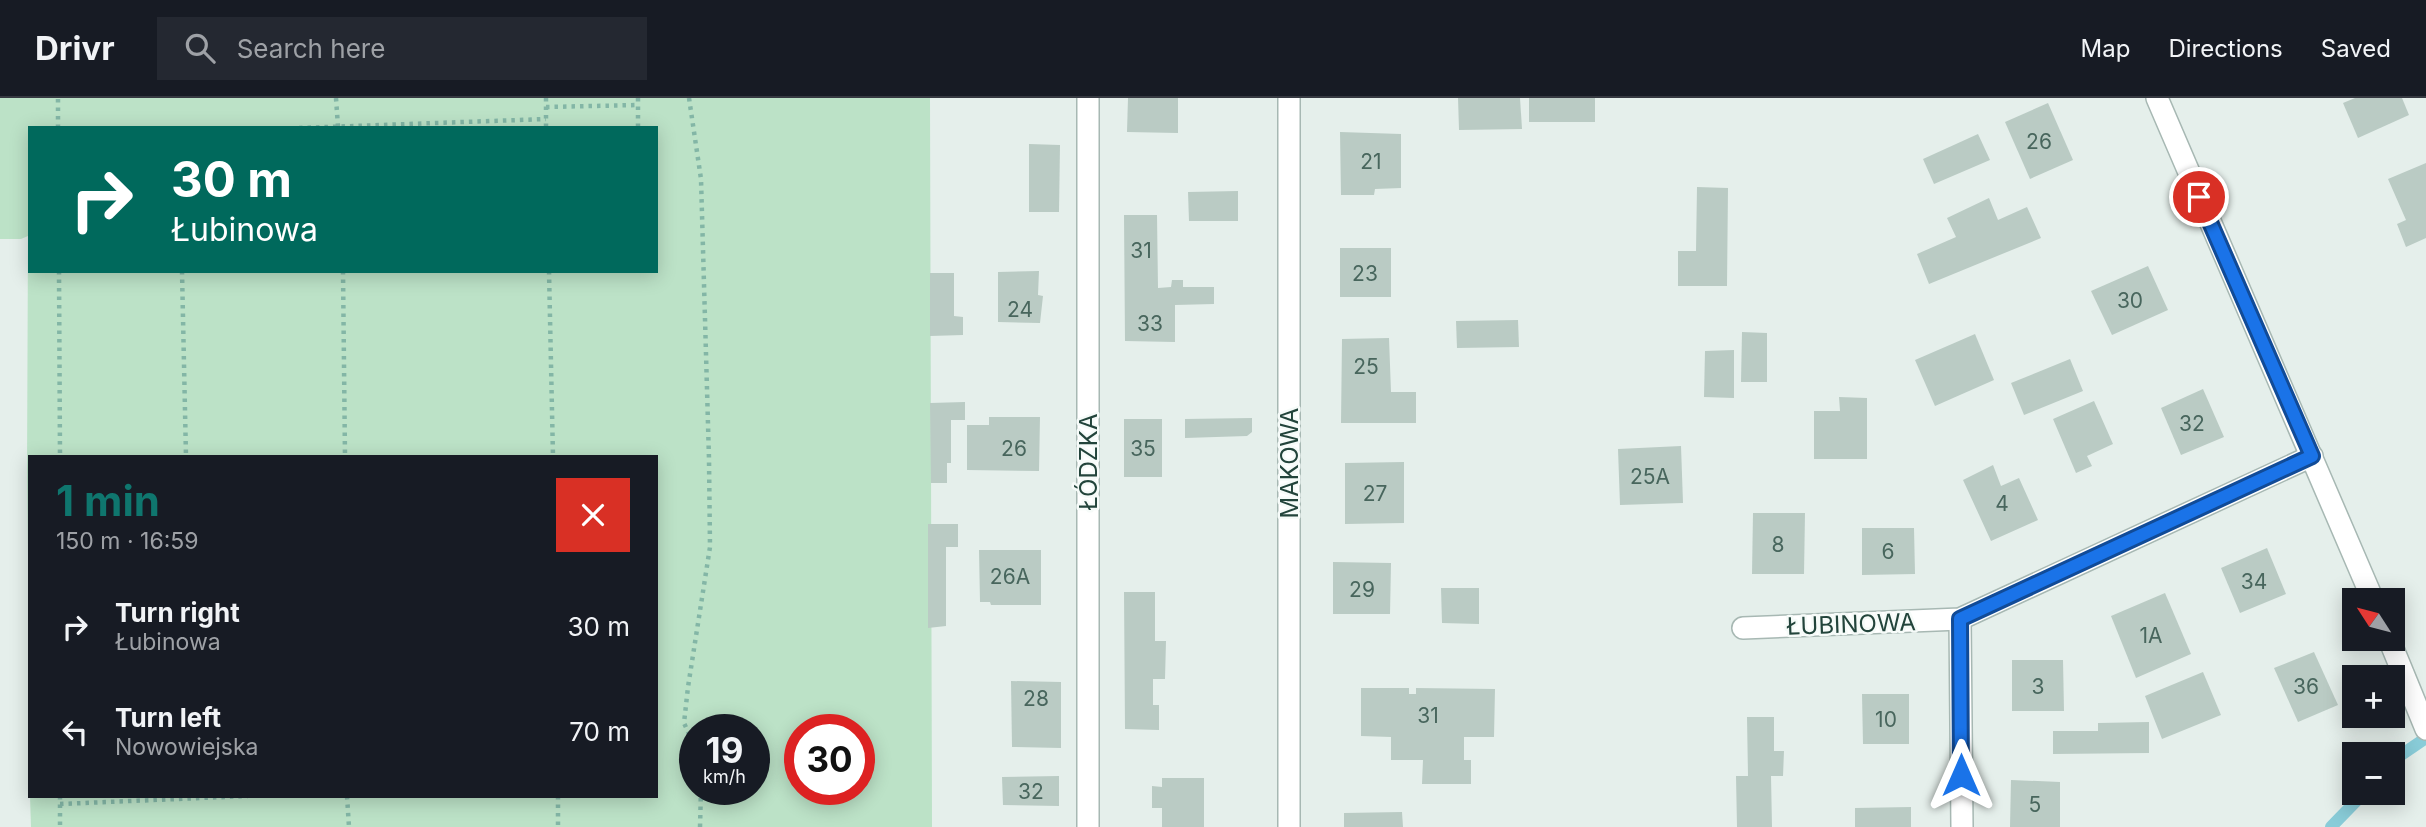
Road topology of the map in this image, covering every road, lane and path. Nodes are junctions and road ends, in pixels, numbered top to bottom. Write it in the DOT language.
graph roads {
  1 [pos="58,98"];
  2 [pos="336,98"];
  3 [pos="546,98"];
  4 [pos="638,98"];
  5 [pos="689,98"];
  6 [pos="1088,98"];
  7 [pos="1289,98"];
  8 [pos="2157,98"];
  9 [pos="638,105"];
  10 [pos="546,107"];
  11 [pos="546,119"];
  12 [pos="58,126"];
  13 [pos="338,126"];
  14 [pos="364,126"];
  15 [pos="547,126"];
  16 [pos="638,126"];
  17 [pos="58,273"];
  18 [pos="182,273"];
  19 [pos="343,273"];
  20 [pos="549,273"];
  21 [pos="60,455"];
  22 [pos="186,455"];
  23 [pos="345,455"];
  24 [pos="553,455"];
  25 [pos="2312,456"];
  26 [pos="2368,588"];
  27 [pos="1960,619"];
  28 [pos="1743,628"];
  29 [pos="2394,651"];
  30 [pos="685,714"];
  31 [pos="2422,720"];
  32 [pos="60,798"];
  33 [pos="201,798"];
  34 [pos="347,798"];
  35 [pos="558,798"];
  36 [pos="60,804"];
  37 [pos="701,805"];
  38 [pos="60,827"];
  39 [pos="348,827"];
  40 [pos="558,827"];
  41 [pos="701,827"];
  42 [pos="1088,827"];
  43 [pos="1289,827"];
  44 [pos="1962,827"];
  1 -- 12 [label="path"];
  2 -- 13 [label="path"];
  3 -- 10 [label="path"];
  4 -- 9 [label="path"];
  5 -- 30 [label="path"];
  6 -- 42 [label="street, ŁÓDZKA"];
  7 -- 43 [label="street, MAKOWA"];
  8 -- 25 [label="street"];
  9 -- 10 [label="path"];
  9 -- 16 [label="path"];
  10 -- 11 [label="path"];
  11 -- 14 [label="path"];
  11 -- 15 [label="path"];
  17 -- 21 [label="path"];
  18 -- 22 [label="path"];
  19 -- 23 [label="path"];
  20 -- 24 [label="path"];
  25 -- 26 [label="street"];
  25 -- 27 [label="street, ŁUBINOWA"];
  27 -- 28 [label="street, ŁUBINOWA"];
  27 -- 44 [label="street"];
  29 -- 31 [label="street"];
  32 -- 36 [label="path"];
  33 -- 36 [label="path"];
  34 -- 39 [label="path"];
  35 -- 40 [label="path"];
  36 -- 38 [label="path"];
  37 -- 41 [label="path"];
}
